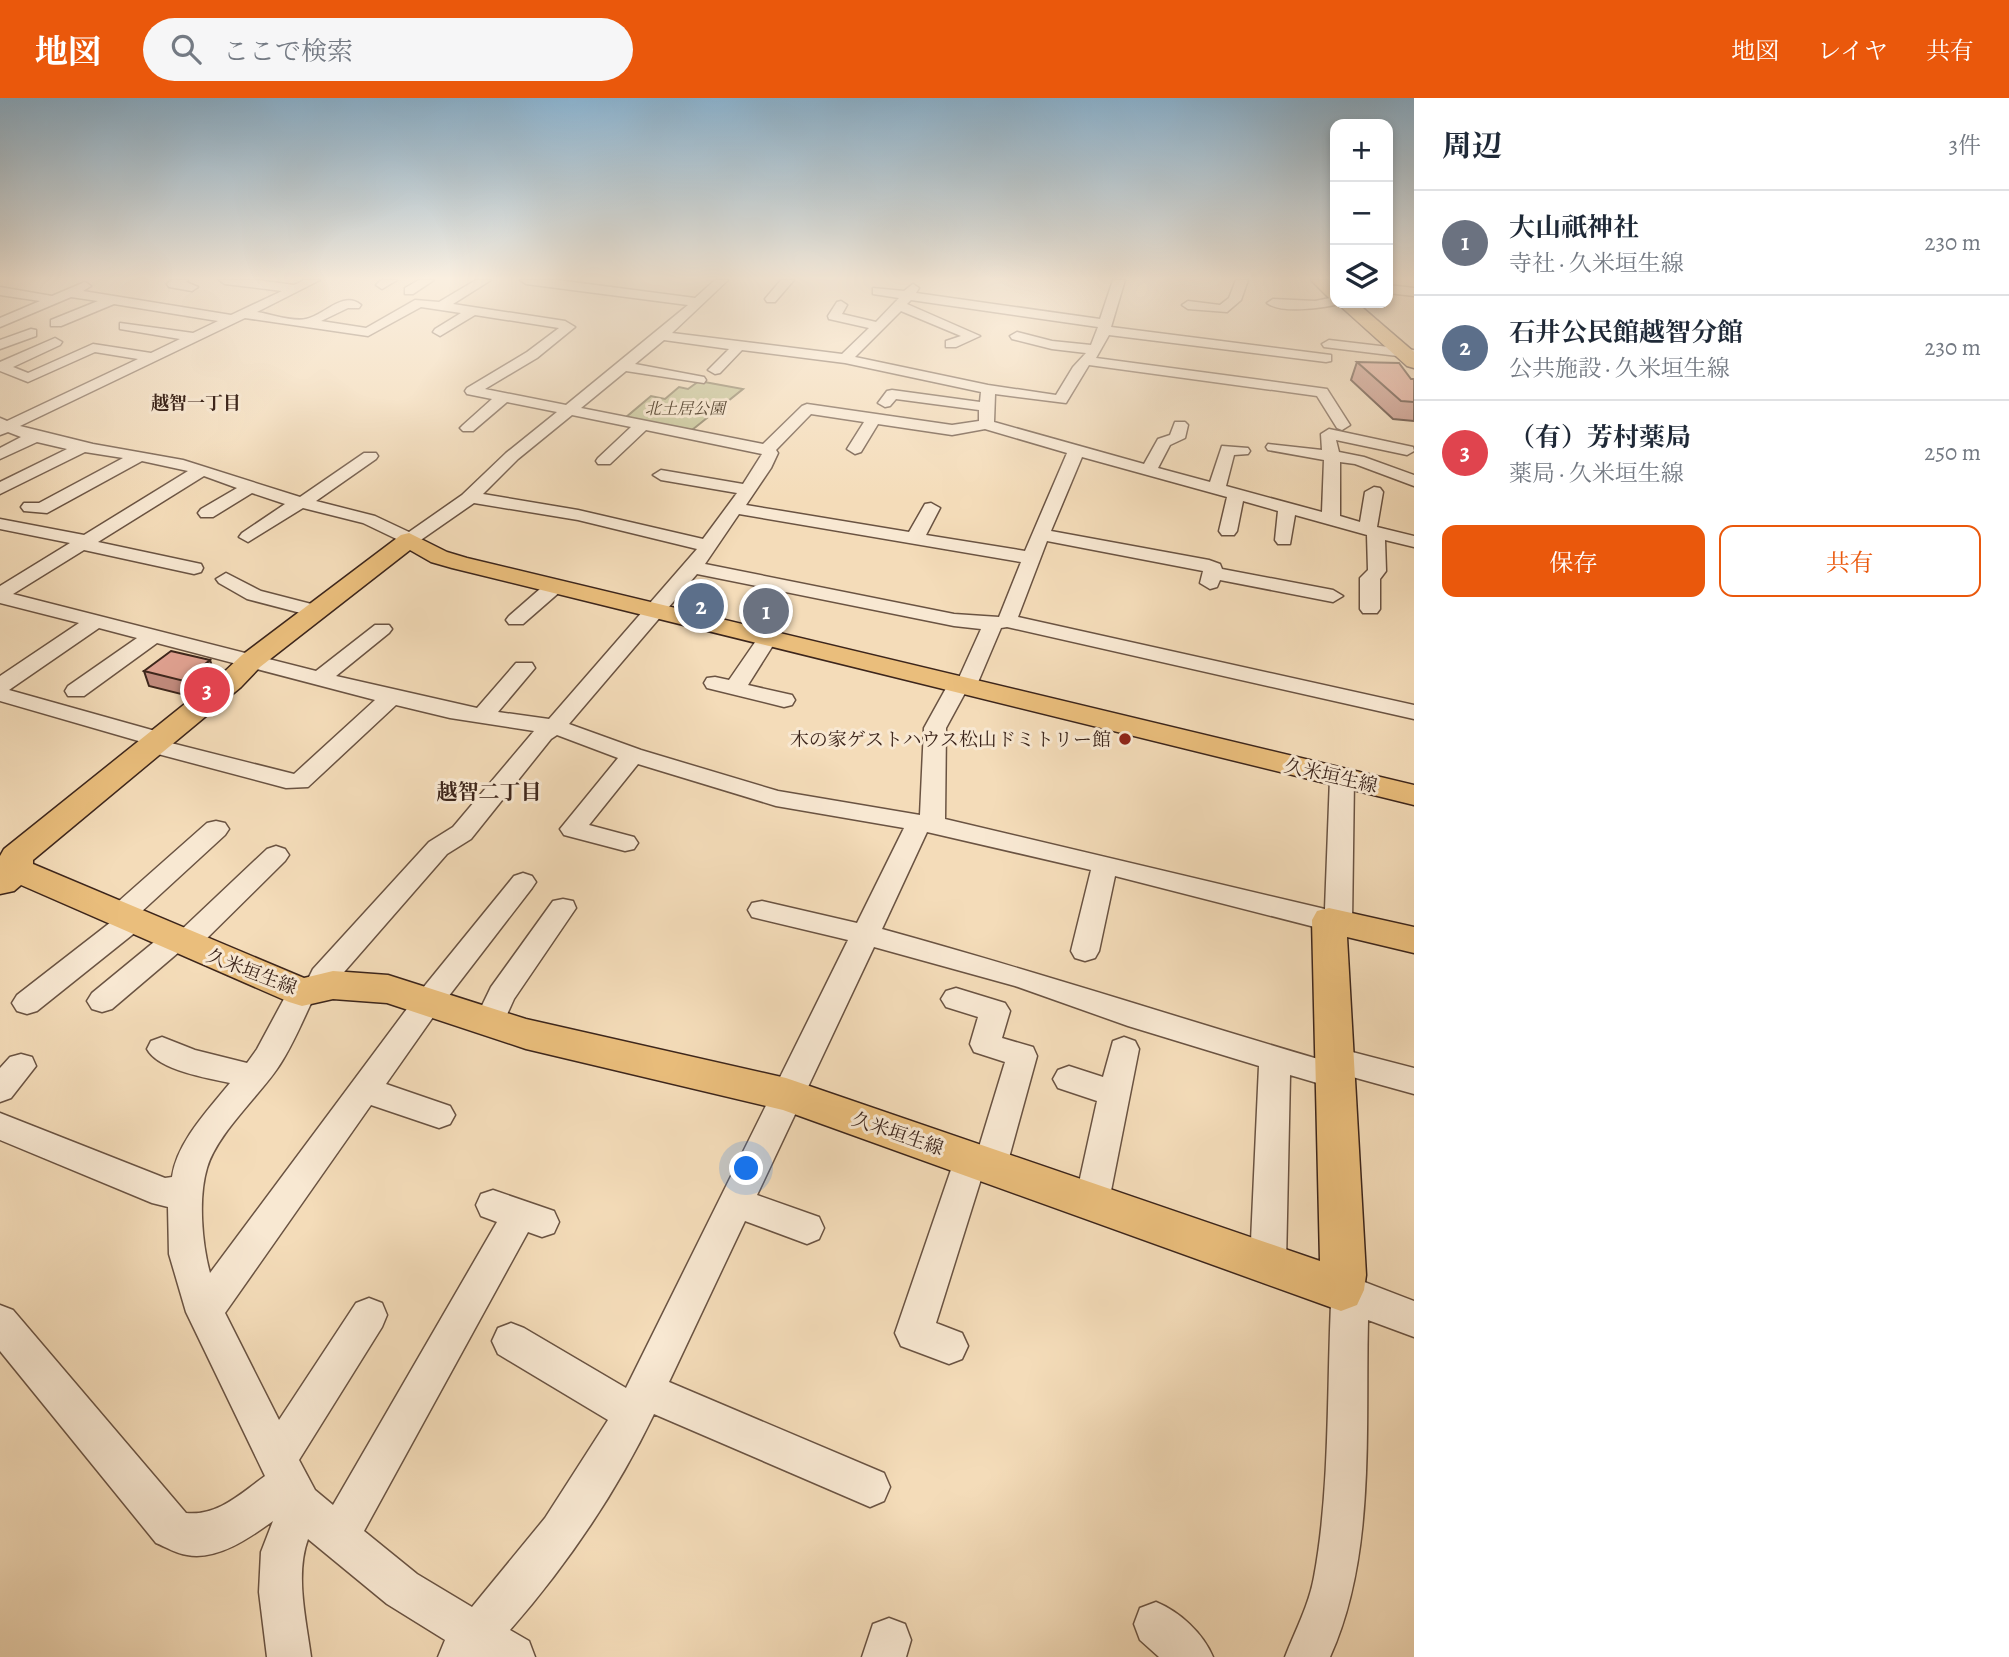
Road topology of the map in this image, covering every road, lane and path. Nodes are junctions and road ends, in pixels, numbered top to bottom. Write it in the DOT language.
graph roads {
  1 [pos="31,353"];
  2 [pos="83,353"];
  3 [pos="124,353"];
  4 [pos="161,353"];
  5 [pos="535,353"];
  6 [pos="639,353"];
  7 [pos="732,353"];
  8 [pos="794,353"];
  9 [pos="851,353"];
  10 [pos="1082,353"];
  11 [pos="1093,353"];
  12 [pos="1326,353"];
  13 [pos="1091,356"];
  14 [pos="152,357"];
  15 [pos="845,359"];
  16 [pos="1,366"];
  17 [pos="622,366"];
  18 [pos="715,370"];
  19 [pos="28,378"];
  20 [pos="699,380"];
  21 [pos="95,385"];
  22 [pos="988,389"];
  23 [pos="1322,392"];
  24 [pos="504,397"];
  25 [pos="568,410"];
  26 [pos="882,411"];
  27 [pos="987,415"];
  28 [pos="643,425"];
  29 [pos="1342,425"];
  30 [pos="3,427"];
  31 [pos="468,428"];
  32 [pos="1183,434"];
  33 [pos="36,436"];
  34 [pos="1278,442"];
  35 [pos="86,445"];
  36 [pos="855,449"];
  37 [pos="1330,449"];
  38 [pos="766,450"];
  39 [pos="1407,450"];
  40 [pos="1242,451"];
  41 [pos="1076,452"];
  42 [pos="0,454"];
  43 [pos="141,455"];
  44 [pos="604,461"];
  45 [pos="374,463"];
  46 [pos="202,470"];
  47 [pos="1149,470"];
  48 [pos="661,475"];
  49 [pos="1414,481"];
  50 [pos="8,483"];
  51 [pos="251,486"];
  52 [pos="1217,488"];
  53 [pos="748,490"];
  54 [pos="1374,492"];
  55 [pos="1236,494"];
  56 [pos="470,497"];
  57 [pos="300,503"];
  58 [pos="30,507"];
  59 [pos="734,508"];
  60 [pos="931,508"];
  61 [pos="1287,508"];
  62 [pos="206,513"];
  63 [pos="1331,520"];
  64 [pos="0,524"];
  65 [pos="1228,531"];
  66 [pos="1372,531"];
  67 [pos="1042,535"];
  68 [pos="248,537"];
  69 [pos="915,538"];
  70 [pos="409,540"];
  71 [pos="1284,540"];
  72 [pos="84,542"];
  73 [pos="1414,542"];
  74 [pos="708,545"];
  75 [pos="1032,558"];
  76 [pos="693,568"];
  77 [pos="181,569"];
  78 [pos="1207,569"];
  79 [pos="226,579"];
  80 [pos="555,586"];
  81 [pos="0,595"];
  82 [pos="1333,595"];
  83 [pos="1370,609"];
  84 [pos="316,611"];
  85 [pos="657,611"];
  86 [pos="516,620"];
  87 [pos="95,622"];
  88 [pos="1000,623"];
  89 [pos="382,629"];
  90 [pos="152,637"];
  91 [pos="766,639"];
  92 [pos="251,661"];
  93 [pos="524,668"];
  94 [pos="321,678"];
  95 [pos="0,686"];
  96 [pos="961,687"];
  97 [pos="76,691"];
  98 [pos="0,694"];
  99 [pos="391,697"];
  100 [pos="785,700"];
  101 [pos="1414,712"];
  102 [pos="482,715"];
  103 [pos="555,727"];
  104 [pos="154,742"];
  105 [pos="633,755"];
  106 [pos="1342,778"];
  107 [pos="1414,795"];
  108 [pos="925,824"];
  109 [pos="216,829"];
  110 [pos="625,843"];
  111 [pos="276,855"];
  112 [pos="1104,865"];
  113 [pos="9,877"];
  114 [pos="523,882"];
  115 [pos="564,908"];
  116 [pos="762,909"];
  117 [pos="126,918"];
  118 [pos="1334,922"];
  119 [pos="864,934"];
  120 [pos="1414,940"];
  121 [pos="179,942"];
  122 [pos="1085,951"];
  123 [pos="314,989"];
  124 [pos="956,999"];
  125 [pos="102,1001"];
  126 [pos="428,1002"];
  127 [pos="27,1003"];
  128 [pos="489,1022"];
  129 [pos="162,1049"];
  130 [pos="1124,1049"];
  131 [pos="1275,1059"];
  132 [pos="21,1066"];
  133 [pos="1334,1068"];
  134 [pos="254,1077"];
  135 [pos="1069,1079"];
  136 [pos="1414,1081"];
  137 [pos="0,1088"];
  138 [pos="365,1090"];
  139 [pos="786,1094"];
  140 [pos="1114,1094"];
  141 [pos="439,1115"];
  142 [pos="0,1126"];
  143 [pos="980,1161"];
  144 [pos="188,1190"];
  145 [pos="1092,1200"];
  146 [pos="735,1202"];
  147 [pos="518,1214"];
  148 [pos="807,1228"];
  149 [pos="1268,1264"];
  150 [pos="1346,1293"];
  151 [pos="204,1312"];
  152 [pos="369,1315"];
  153 [pos="1414,1319"];
  154 [pos="0,1323"];
  155 [pos="512,1341"];
  156 [pos="949,1346"];
  157 [pos="639,1403"];
  158 [pos="289,1482"];
  159 [pos="870,1487"];
  160 [pos="338,1536"];
  161 [pos="1156,1624"];
  162 [pos="468,1646"];
  163 [pos="1318,1653"];
  164 [pos="289,1657"];
  165 [pos="513,1657"];
  166 [pos="1191,1657"];
  1 -- 16 [label="street"];
  2 -- 19 [label="street"];
  3 -- 14 [label="street"];
  4 -- 14 [label="street"];
  5 -- 24 [label="street"];
  6 -- 17 [label="street"];
  7 -- 18 [label="street"];
  8 -- 15 [label="street"];
  9 -- 15 [label="street"];
  10 -- 13 [label="street"];
  11 -- 13 [label="street"];
  12 -- 23 [label="street"];
  13 -- 22 [label="street"];
  13 -- 23 [label="street"];
  14 -- 21 [label="street"];
  15 -- 22 [label="street"];
  16 -- 19 [label="street"];
  17 -- 20 [label="street"];
  17 -- 25 [label="street"];
  19 -- 21 [label="street"];
  21 -- 30 [label="street"];
  22 -- 27 [label="street"];
  23 -- 29 [label="street"];
  24 -- 25 [label="street"];
  24 -- 31 [label="street"];
  25 -- 28 [label="street"];
  25 -- 56 [label="street"];
  26 -- 27 [label="street"];
  26 -- 27 [label="street"];
  26 -- 36 [label="street"];
  26 -- 38 [label="street"];
  27 -- 41 [label="street"];
  28 -- 38 [label="street"];
  28 -- 44 [label="street"];
  30 -- 33 [label="street"];
  32 -- 47 [label="street"];
  33 -- 35 [label="street"];
  33 -- 42 [label="street"];
  34 -- 37 [label="street"];
  35 -- 43 [label="street"];
  35 -- 50 [label="street"];
  37 -- 39 [label="street"];
  37 -- 49 [label="street"];
  37 -- 63 [label="street"];
  38 -- 53 [label="street"];
  40 -- 52 [label="street"];
  41 -- 47 [label="street"];
  41 -- 67 [label="street"];
  43 -- 46 [label="street"];
  43 -- 58 [label="street"];
  45 -- 57 [label="street"];
  46 -- 51 [label="street"];
  46 -- 72 [label="street"];
  47 -- 52 [label="street"];
  48 -- 53 [label="street"];
  51 -- 57 [label="street"];
  51 -- 62 [label="street"];
  52 -- 55 [label="street"];
  53 -- 59 [label="street"];
  54 -- 66 [label="street"];
  55 -- 61 [label="street"];
  55 -- 65 [label="street"];
  56 -- 70 [label="street"];
  56 -- 74 [label="street"];
  57 -- 68 [label="street"];
  57 -- 70 [label="street"];
  59 -- 69 [label="street"];
  59 -- 74 [label="street"];
  60 -- 69 [label="street"];
  61 -- 63 [label="street"];
  61 -- 71 [label="street"];
  63 -- 66 [label="street"];
  64 -- 72 [label="street"];
  66 -- 73 [label="street"];
  66 -- 83 [label="street"];
  67 -- 75 [label="street"];
  67 -- 78 [label="street"];
  69 -- 75 [label="street"];
  70 -- 80 [label="main road, 久米垣生線"];
  70 -- 84 [label="main road, 久米垣生線"];
  72 -- 77 [label="street"];
  72 -- 81 [label="street"];
  74 -- 76 [label="street"];
  75 -- 88 [label="street"];
  76 -- 85 [label="street"];
  76 -- 88 [label="street"];
  78 -- 82 [label="street"];
  79 -- 84 [label="street"];
  80 -- 85 [label="main road, 久米垣生線"];
  80 -- 86 [label="street"];
  81 -- 87 [label="street"];
  84 -- 92 [label="main road, 久米垣生線"];
  85 -- 91 [label="main road, 久米垣生線"];
  85 -- 103 [label="street"];
  87 -- 90 [label="street"];
  87 -- 95 [label="street"];
  88 -- 96 [label="street"];
  88 -- 101 [label="street"];
  89 -- 94 [label="street"];
  90 -- 92 [label="street"];
  90 -- 97 [label="street"];
  91 -- 96 [label="main road, 久米垣生線"];
  91 -- 100 [label="street"];
  92 -- 94 [label="street"];
  92 -- 104 [label="main road, 久米垣生線"];
  93 -- 102 [label="street"];
  94 -- 99 [label="street"];
  96 -- 106 [label="main road, 久米垣生線"];
  96 -- 108 [label="street"];
  98 -- 104 [label="street"];
  99 -- 102 [label="street"];
  99 -- 104 [label="street"];
  102 -- 103 [label="street"];
  103 -- 105 [label="street"];
  103 -- 123 [label="street"];
  104 -- 113 [label="main road, 久米垣生線"];
  105 -- 108 [label="street"];
  105 -- 110 [label="street"];
  106 -- 107 [label="main road, 久米垣生線"];
  106 -- 118 [label="street"];
  108 -- 112 [label="street"];
  108 -- 119 [label="street"];
  109 -- 117 [label="street"];
  111 -- 121 [label="street"];
  112 -- 118 [label="street"];
  112 -- 122 [label="street"];
  113 -- 117 [label="main road, 久米垣生線"];
  114 -- 126 [label="street"];
  115 -- 128 [label="street"];
  116 -- 119 [label="street"];
  117 -- 121 [label="main road, 久米垣生線"];
  117 -- 127 [label="street"];
  118 -- 120 [label="main road"];
  118 -- 133 [label="main road"];
  119 -- 131 [label="street"];
  119 -- 139 [label="street"];
  121 -- 123 [label="main road, 久米垣生線"];
  121 -- 125 [label="street"];
  123 -- 126 [label="main road, 久米垣生線"];
  123 -- 134 [label="street"];
  124 -- 143 [label="street"];
  126 -- 128 [label="main road, 久米垣生線"];
  126 -- 138 [label="street"];
  128 -- 139 [label="main road, 久米垣生線"];
  129 -- 134 [label="street"];
  130 -- 140 [label="street"];
  131 -- 133 [label="street"];
  131 -- 149 [label="street"];
  132 -- 137 [label="street"];
  133 -- 136 [label="street"];
  133 -- 150 [label="main road"];
  134 -- 144 [label="street"];
  135 -- 140 [label="street"];
  138 -- 141 [label="street"];
  138 -- 151 [label="street"];
  139 -- 143 [label="main road, 久米垣生線"];
  139 -- 146 [label="street"];
  140 -- 145 [label="street"];
  142 -- 144 [label="street"];
  143 -- 145 [label="main road, 久米垣生線"];
  143 -- 156 [label="street"];
  144 -- 151 [label="street"];
  145 -- 149 [label="main road, 久米垣生線"];
  146 -- 148 [label="street"];
  146 -- 157 [label="street"];
  147 -- 160 [label="street"];
  149 -- 150 [label="main road, 久米垣生線"];
  150 -- 153 [label="street"];
  150 -- 163 [label="street"];
  151 -- 158 [label="street"];
  152 -- 158 [label="street"];
  154 -- 158 [label="street"];
  155 -- 157 [label="street"];
  157 -- 159 [label="street"];
  157 -- 162 [label="street"];
  158 -- 160 [label="street"];
  158 -- 164 [label="street"];
  160 -- 162 [label="street"];
  161 -- 166 [label="street"];
  162 -- 165 [label="street"];
}
